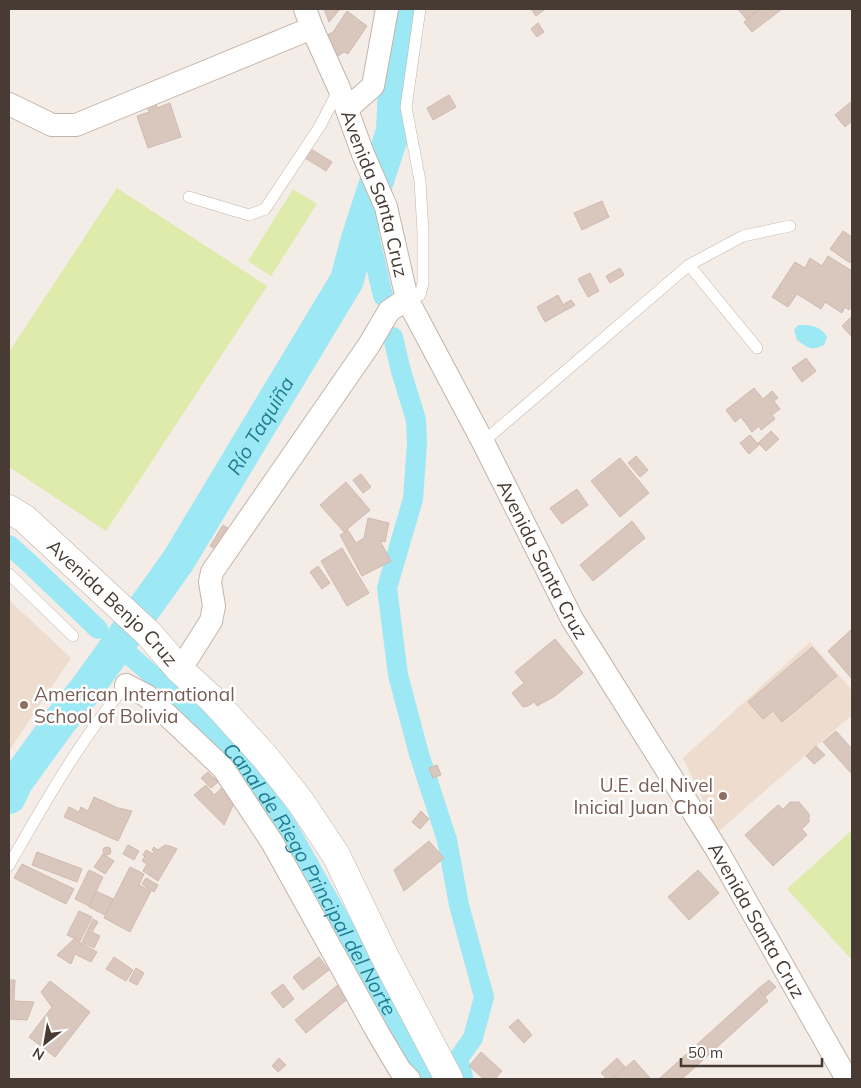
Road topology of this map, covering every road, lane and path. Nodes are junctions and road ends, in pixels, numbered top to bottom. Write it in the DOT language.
graph roads {
  1 [pos="387,9"];
  2 [pos="420,9"];
  3 [pos="308,18"];
  4 [pos="344,98"];
  5 [pos="9,104"];
  6 [pos="189,197"];
  7 [pos="790,226"];
  8 [pos="689,265"];
  9 [pos="407,300"];
  10 [pos="757,348"];
  11 [pos="483,442"];
  12 [pos="9,509"];
  13 [pos="9,574"];
  14 [pos="73,636"];
  15 [pos="180,670"];
  16 [pos="126,685"];
  17 [pos="9,866"];
  18 [pos="409,1079"];
  19 [pos="449,1079"];
  20 [pos="847,1079"];
  1 -- 4 [label="street"];
  2 -- 9 [label="lane"];
  3 -- 4 [label="street, Avenida Santa Cruz"];
  3 -- 5 [label="street"];
  4 -- 6 [label="lane"];
  4 -- 9 [label="street, Avenida Santa Cruz"];
  7 -- 8 [label="lane"];
  8 -- 10 [label="lane"];
  8 -- 11 [label="lane"];
  9 -- 11 [label="street, Avenida Santa Cruz"];
  9 -- 15 [label="street"];
  11 -- 20 [label="street, Avenida Santa Cruz"];
  12 -- 15 [label="street, Avenida Benjo Cruz"];
  13 -- 14 [label="lane"];
  15 -- 19 [label="street, Avenida Benjo Cruz"];
  16 -- 17 [label="lane"];
  16 -- 18 [label="street"];
}
